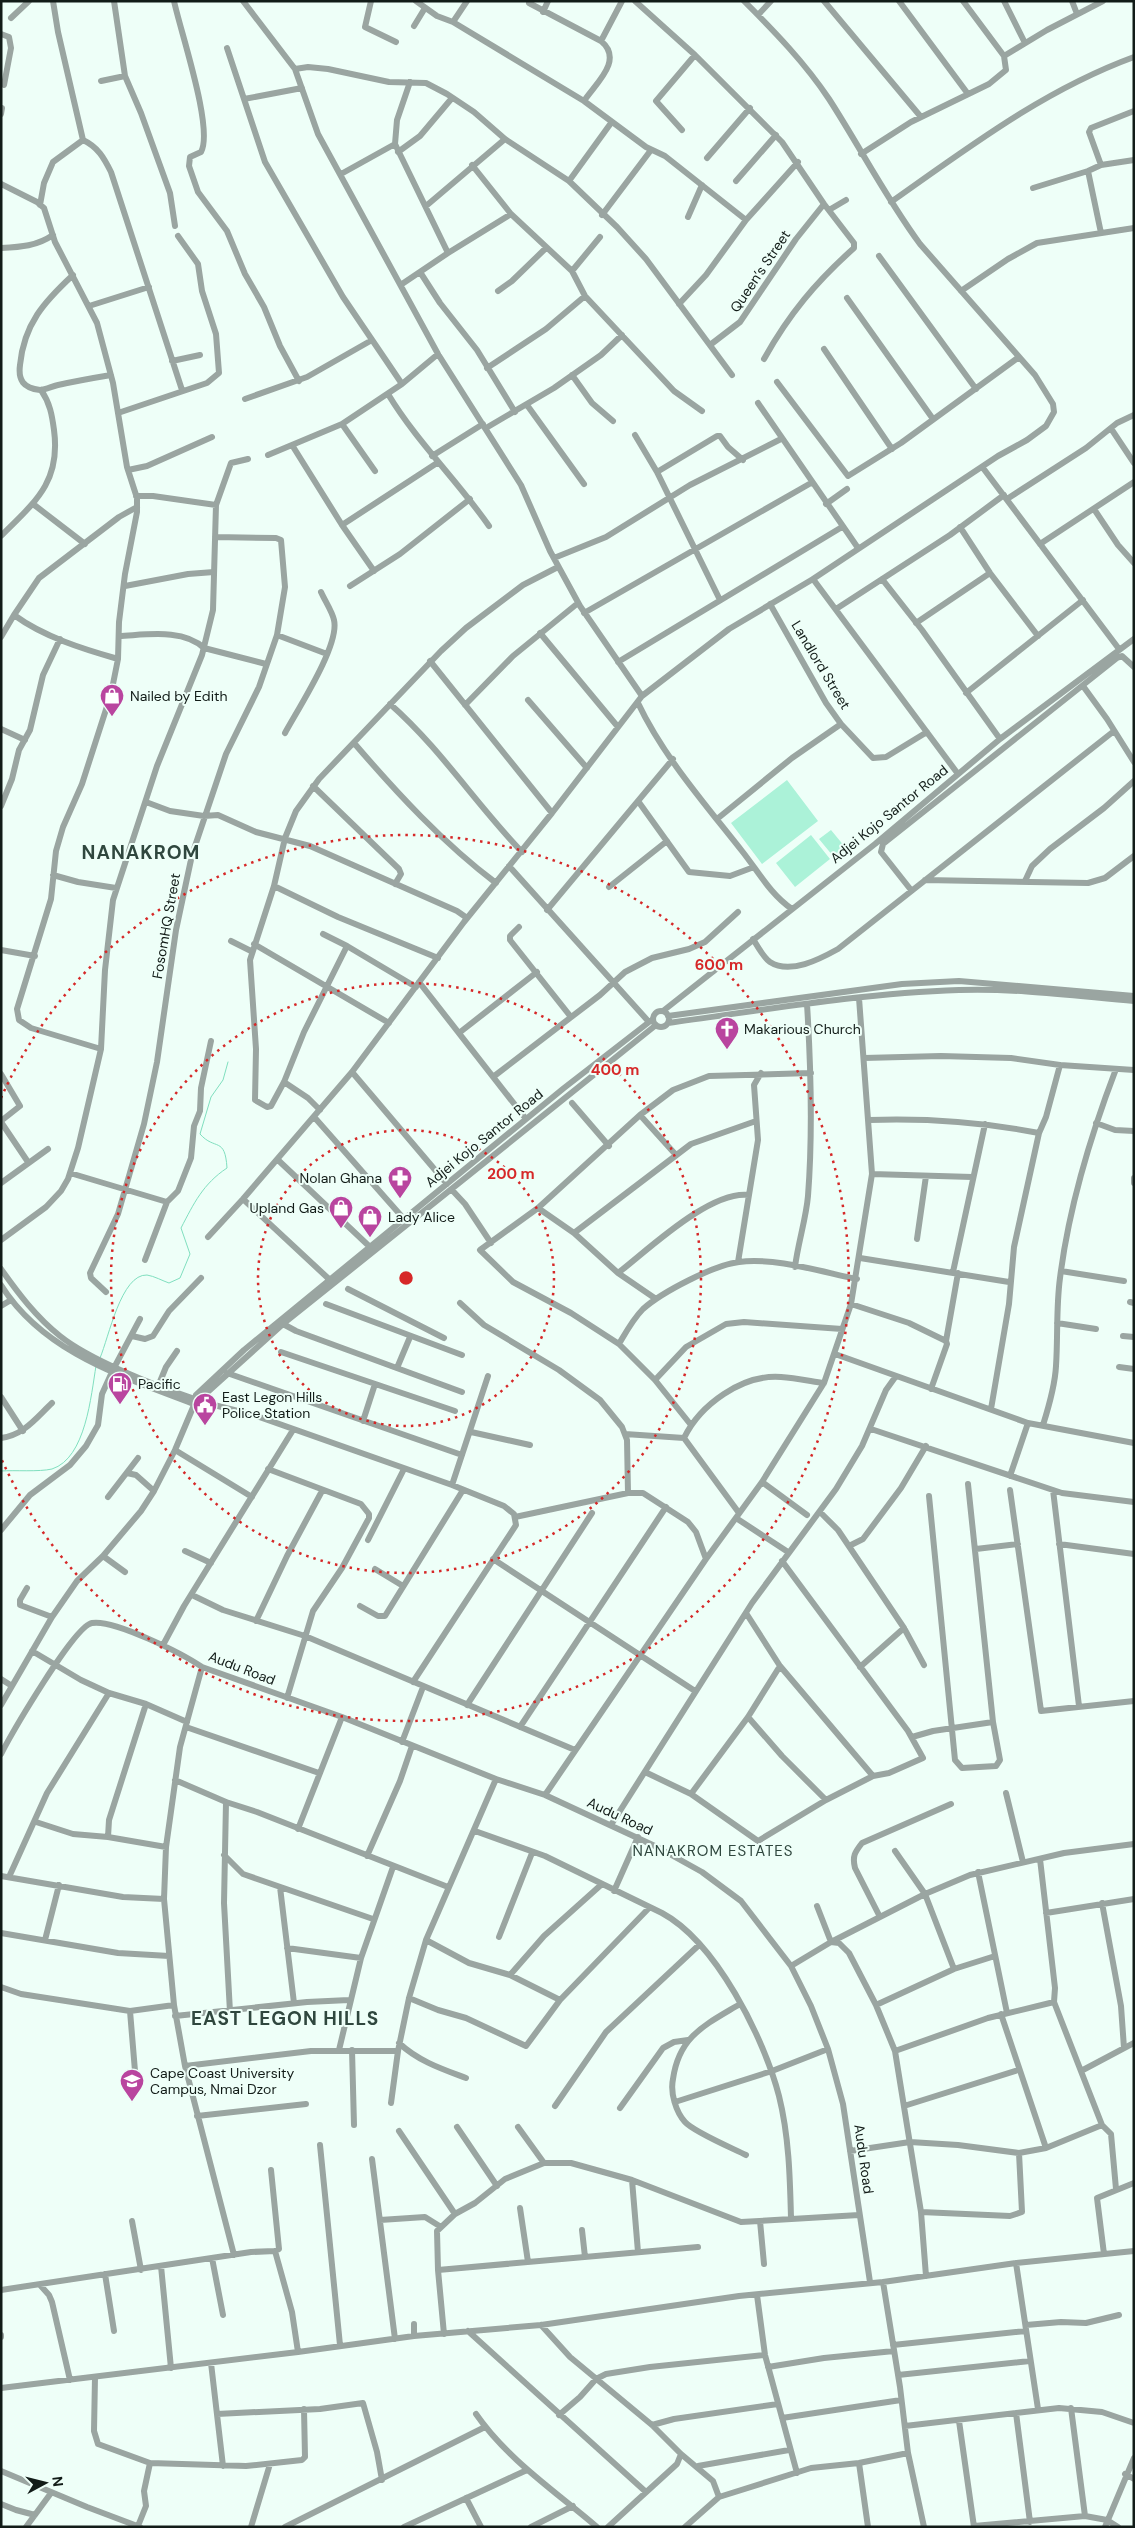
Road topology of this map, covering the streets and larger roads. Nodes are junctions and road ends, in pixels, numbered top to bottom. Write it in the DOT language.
graph roads {
  1 [pos="29,1"];
  2 [pos="53,1"];
  3 [pos="114,1"];
  4 [pos="174,1"];
  5 [pos="243,1"];
  6 [pos="371,1"];
  7 [pos="416,1"];
  8 [pos="467,1"];
  9 [pos="548,1"];
  10 [pos="622,1"];
  11 [pos="635,1"];
  12 [pos="744,1"];
  13 [pos="771,1"];
  14 [pos="824,1"];
  15 [pos="899,1"];
  16 [pos="963,1"];
  17 [pos="1004,1"];
  18 [pos="1072,1"];
  19 [pos="1103,1"];
  20 [pos="529,3"];
  21 [pos="425,8"];
  22 [pos="543,12"];
  23 [pos="1076,14"];
  24 [pos="758,15"];
  25 [pos="11,18"];
  26 [pos="453,22"];
  27 [pos="414,26"];
  28 [pos="1,34"];
  29 [pos="601,41"];
  30 [pos="396,42"];
  31 [pos="1025,43"];
  32 [pos="227,48"];
  33 [pos="695,55"];
  34 [pos="1004,56"];
  35 [pos="1134,57"];
  36 [pos="295,69"];
  37 [pos="125,76"];
  38 [pos="101,81"];
  39 [pos="410,82"];
  40 [pos="4,85"];
  41 [pos="302,88"];
  42 [pos="968,94"];
  43 [pos="452,98"];
  44 [pos="244,99"];
  45 [pos="584,101"];
  46 [pos="750,108"];
  47 [pos="1134,111"];
  48 [pos="921,117"];
  49 [pos="611,123"];
  50 [pos="682,130"];
  51 [pos="776,135"];
  52 [pos="505,139"];
  53 [pos="83,140"];
  54 [pos="396,144"];
  55 [pos="651,150"];
  56 [pos="398,152"];
  57 [pos="861,154"];
  58 [pos="707,158"];
  59 [pos="1134,160"];
  60 [pos="798,162"];
  61 [pos="472,165"];
  62 [pos="1101,165"];
  63 [pos="1088,172"];
  64 [pos="341,174"];
  65 [pos="569,181"];
  66 [pos="736,181"];
  67 [pos="1,184"];
  68 [pos="702,185"];
  69 [pos="1033,188"];
  70 [pos="846,200"];
  71 [pos="891,202"];
  72 [pos="40,204"];
  73 [pos="824,204"];
  74 [pos="426,206"];
  75 [pos="829,210"];
  76 [pos="511,214"];
  77 [pos="602,215"];
  78 [pos="688,217"];
  79 [pos="746,220"];
  80 [pos="176,226"];
  81 [pos="1134,228"];
  82 [pos="1101,233"];
  83 [pos="53,235"];
  84 [pos="178,236"];
  85 [pos="600,237"];
  86 [pos="1,248"];
  87 [pos="546,248"];
  88 [pos="448,253"];
  89 [pos="879,256"];
  90 [pos="572,271"];
  91 [pos="420,272"];
  92 [pos="73,275"];
  93 [pos="402,284"];
  94 [pos="149,287"];
  95 [pos="498,291"];
  96 [pos="961,291"];
  97 [pos="585,296"];
  98 [pos="847,298"];
  99 [pos="679,304"];
  100 [pos="88,306"];
  101 [pos="622,335"];
  102 [pos="372,340"];
  103 [pos="710,344"];
  104 [pos="824,349"];
  105 [pos="438,354"];
  106 [pos="200,355"];
  107 [pos="1019,357"];
  108 [pos="764,359"];
  109 [pos="172,361"];
  110 [pos="488,368"];
  111 [pos="111,374"];
  112 [pos="732,374"];
  113 [pos="572,375"];
  114 [pos="299,380"];
  115 [pos="777,382"];
  116 [pos="402,384"];
  117 [pos="976,389"];
  118 [pos="41,390"];
  119 [pos="182,390"];
  120 [pos="388,394"];
  121 [pos="244,399"];
  122 [pos="758,404"];
  123 [pos="527,405"];
  124 [pos="702,411"];
  125 [pos="515,412"];
  126 [pos="118,413"];
  127 [pos="1134,415"];
  128 [pos="934,419"];
  129 [pos="613,421"];
  130 [pos="342,424"];
  131 [pos="484,426"];
  132 [pos="1112,430"];
  133 [pos="635,435"];
  134 [pos="212,437"];
  135 [pos="781,439"];
  136 [pos="292,445"];
  137 [pos="892,449"];
  138 [pos="268,455"];
  139 [pos="432,456"];
  140 [pos="248,459"];
  141 [pos="743,460"];
  142 [pos="437,463"];
  143 [pos="1134,463"];
  144 [pos="983,468"];
  145 [pos="128,470"];
  146 [pos="375,471"];
  147 [pos="657,472"];
  148 [pos="1134,482"];
  149 [pos="812,483"];
  150 [pos="584,484"];
  151 [pos="847,489"];
  152 [pos="136,496"];
  153 [pos="1005,497"];
  154 [pos="669,498"];
  155 [pos="470,499"];
  156 [pos="33,504"];
  157 [pos="826,504"];
  158 [pos="216,506"];
  159 [pos="137,507"];
  160 [pos="1094,509"];
  161 [pos="342,525"];
  162 [pos="489,526"];
  163 [pos="842,527"];
  164 [pos="960,528"];
  165 [pos="1,536"];
  166 [pos="214,537"];
  167 [pos="86,544"];
  168 [pos="1040,544"];
  169 [pos="858,548"];
  170 [pos="696,550"];
  171 [pos="554,558"];
  172 [pos="1134,562"];
  173 [pos="558,567"];
  174 [pos="374,571"];
  175 [pos="214,572"];
  176 [pos="990,573"];
  177 [pos="812,579"];
  178 [pos="882,579"];
  179 [pos="124,586"];
  180 [pos="350,586"];
  181 [pos="321,592"];
  182 [pos="720,600"];
  183 [pos="1083,600"];
  184 [pos="578,603"];
  185 [pos="770,604"];
  186 [pos="836,609"];
  187 [pos="584,613"];
  188 [pos="14,616"];
  189 [pos="916,623"];
  190 [pos="540,633"];
  191 [pos="277,635"];
  192 [pos="118,636"];
  193 [pos="1038,636"];
  194 [pos="1,637"];
  195 [pos="60,639"];
  196 [pos="1134,639"];
  197 [pos="204,648"];
  198 [pos="1119,649"];
  199 [pos="327,654"];
  200 [pos="118,659"];
  201 [pos="430,661"];
  202 [pos="618,662"];
  203 [pos="266,664"];
  204 [pos="1134,667"];
  205 [pos="1083,686"];
  206 [pos="966,692"];
  207 [pos="642,696"];
  208 [pos="528,700"];
  209 [pos="638,703"];
  210 [pos="390,704"];
  211 [pos="465,705"];
  212 [pos="842,724"];
  213 [pos="618,727"];
  214 [pos="1,729"];
  215 [pos="1114,731"];
  216 [pos="927,732"];
  217 [pos="286,733"];
  218 [pos="1000,739"];
  219 [pos="24,740"];
  220 [pos="354,743"];
  221 [pos="672,759"];
  222 [pos="1134,762"];
  223 [pos="587,768"];
  224 [pos="958,774"];
  225 [pos="1134,781"];
  226 [pos="313,786"];
  227 [pos="638,801"];
  228 [pos="146,802"];
  229 [pos="1,806"];
  230 [pos="552,813"];
  231 [pos="204,816"];
  232 [pos="716,819"];
  233 [pos="285,838"];
  234 [pos="667,841"];
  235 [pos="522,852"];
  236 [pos="1134,856"];
  237 [pos="509,866"];
  238 [pos="754,867"];
  239 [pos="53,875"];
  240 [pos="925,880"];
  241 [pos="1025,881"];
  242 [pos="496,883"];
  243 [pos="395,884"];
  244 [pos="274,886"];
  245 [pos="116,888"];
  246 [pos="609,888"];
  247 [pos="911,890"];
  248 [pos="792,909"];
  249 [pos="547,910"];
  250 [pos="738,912"];
  251 [pos="468,918"];
  252 [pos="519,926"];
  253 [pos="323,934"];
  254 [pos="754,939"];
  255 [pos="231,941"];
  256 [pos="348,946"];
  257 [pos="252,948"];
  258 [pos="1,950"];
  259 [pos="35,956"];
  260 [pos="438,958"];
  261 [pos="537,972"];
  262 [pos="614,982"];
  263 [pos="417,984"];
  264 [pos="329,986"];
  265 [pos="1134,996"];
  266 [pos="859,998"];
  267 [pos="1134,1001"];
  268 [pos="807,1004"];
  269 [pos="571,1017"];
  270 [pos="666,1017"];
  271 [pos="653,1022"];
  272 [pos="389,1023"];
  273 [pos="459,1033"];
  274 [pos="211,1041"];
  275 [pos="101,1049"];
  276 [pos="864,1058"];
  277 [pos="1060,1065"];
  278 [pos="1116,1069"];
  279 [pos="1134,1070"];
  280 [pos="352,1072"];
  281 [pos="762,1073"];
  282 [pos="811,1073"];
  283 [pos="1,1074"];
  284 [pos="493,1077"];
  285 [pos="284,1082"];
  286 [pos="572,1103"];
  287 [pos="320,1110"];
  288 [pos="640,1115"];
  289 [pos="315,1118"];
  290 [pos="526,1119"];
  291 [pos="869,1120"];
  292 [pos="756,1121"];
  293 [pos="1,1122"];
  294 [pos="1096,1123"];
  295 [pos="985,1124"];
  296 [pos="1134,1130"];
  297 [pos="1039,1133"];
  298 [pos="609,1146"];
  299 [pos="48,1149"];
  300 [pos="676,1155"];
  301 [pos="278,1160"];
  302 [pos="28,1162"];
  303 [pos="70,1173"];
  304 [pos="872,1174"];
  305 [pos="926,1176"];
  306 [pos="972,1177"];
  307 [pos="1134,1178"];
  308 [pos="1,1182"];
  309 [pos="1134,1183"];
  310 [pos="447,1184"];
  311 [pos="126,1189"];
  312 [pos="452,1190"];
  313 [pos="749,1195"];
  314 [pos="243,1199"];
  315 [pos="167,1202"];
  316 [pos="538,1208"];
  317 [pos="404,1219"];
  318 [pos="574,1233"];
  319 [pos="208,1237"];
  320 [pos="917,1239"];
  321 [pos="1,1240"];
  322 [pos="491,1243"];
  323 [pos="370,1247"];
  324 [pos="860,1258"];
  325 [pos="145,1260"];
  326 [pos="738,1262"];
  327 [pos="795,1267"];
  328 [pos="1,1269"];
  329 [pos="1061,1271"];
  330 [pos="618,1273"];
  331 [pos="955,1273"];
  332 [pos="201,1278"];
  333 [pos="857,1279"];
  334 [pos="330,1280"];
  335 [pos="1124,1281"];
  336 [pos="1009,1282"];
  337 [pos="1,1285"];
  338 [pos="348,1289"];
  339 [pos="106,1292"];
  340 [pos="656,1299"];
  341 [pos="11,1300"];
  342 [pos="460,1303"];
  343 [pos="326,1304"];
  344 [pos="851,1304"];
  345 [pos="1,1306"];
  346 [pos="140,1319"];
  347 [pos="1056,1323"];
  348 [pos="283,1324"];
  349 [pos="842,1328"];
  350 [pos="1096,1330"];
  351 [pos="132,1336"];
  352 [pos="1123,1336"];
  353 [pos="410,1337"];
  354 [pos="1134,1337"];
  355 [pos="444,1338"];
  356 [pos="946,1341"];
  357 [pos="619,1344"];
  358 [pos="178,1351"];
  359 [pos="282,1352"];
  360 [pos="835,1354"];
  361 [pos="462,1355"];
  362 [pos="90,1358"];
  363 [pos="1119,1367"];
  364 [pos="397,1368"];
  365 [pos="1134,1368"];
  366 [pos="114,1369"];
  367 [pos="226,1373"];
  368 [pos="488,1376"];
  369 [pos="896,1376"];
  370 [pos="655,1380"];
  371 [pos="824,1383"];
  372 [pos="160,1384"];
  373 [pos="375,1384"];
  374 [pos="931,1389"];
  375 [pos="462,1392"];
  376 [pos="1,1397"];
  377 [pos="196,1400"];
  378 [pos="52,1403"];
  379 [pos="991,1409"];
  380 [pos="455,1411"];
  381 [pos="362,1421"];
  382 [pos="1028,1423"];
  383 [pos="690,1425"];
  384 [pos="1043,1425"];
  385 [pos="871,1428"];
  386 [pos="294,1430"];
  387 [pos="24,1431"];
  388 [pos="471,1432"];
  389 [pos="625,1434"];
  390 [pos="1,1438"];
  391 [pos="684,1438"];
  392 [pos="1134,1443"];
  393 [pos="530,1445"];
  394 [pos="926,1446"];
  395 [pos="175,1450"];
  396 [pos="462,1455"];
  397 [pos="138,1458"];
  398 [pos="268,1469"];
  399 [pos="404,1469"];
  400 [pos="127,1473"];
  401 [pos="1010,1476"];
  402 [pos="762,1482"];
  403 [pos="968,1484"];
  404 [pos="452,1486"];
  405 [pos="154,1490"];
  406 [pos="463,1490"];
  407 [pos="1010,1490"];
  408 [pos="1053,1490"];
  409 [pos="322,1491"];
  410 [pos="628,1493"];
  411 [pos="929,1496"];
  412 [pos="108,1497"];
  413 [pos="252,1497"];
  414 [pos="1134,1502"];
  415 [pos="666,1507"];
  416 [pos="820,1512"];
  417 [pos="592,1513"];
  418 [pos="737,1515"];
  419 [pos="807,1515"];
  420 [pos="515,1517"];
  421 [pos="1,1530"];
  422 [pos="368,1540"];
  423 [pos="1018,1544"];
  424 [pos="1059,1544"];
  425 [pos="848,1546"];
  426 [pos="976,1549"];
  427 [pos="185,1551"];
  428 [pos="788,1552"];
  429 [pos="1134,1554"];
  430 [pos="103,1556"];
  431 [pos="493,1559"];
  432 [pos="706,1559"];
  433 [pos="782,1561"];
  434 [pos="211,1563"];
  435 [pos="375,1569"];
  436 [pos="125,1572"];
  437 [pos="403,1586"];
  438 [pos="27,1588"];
  439 [pos="541,1590"];
  440 [pos="192,1595"];
  441 [pos="360,1606"];
  442 [pos="746,1613"];
  443 [pos="52,1617"];
  444 [pos="256,1621"];
  445 [pos="590,1623"];
  446 [pos="904,1628"];
  447 [pos="305,1636"];
  448 [pos="163,1645"];
  449 [pos="32,1651"];
  450 [pos="639,1654"];
  451 [pos="54,1665"];
  452 [pos="924,1665"];
  453 [pos="780,1666"];
  454 [pos="202,1667"];
  455 [pos="860,1667"];
  456 [pos="1,1680"];
  457 [pos="413,1682"];
  458 [pos="12,1686"];
  459 [pos="423,1687"];
  460 [pos="695,1691"];
  461 [pos="109,1693"];
  462 [pos="287,1698"];
  463 [pos="1134,1700"];
  464 [pos="146,1704"];
  465 [pos="1,1705"];
  466 [pos="467,1705"];
  467 [pos="1079,1706"];
  468 [pos="342,1717"];
  469 [pos="748,1717"];
  470 [pos="993,1722"];
  471 [pos="187,1724"];
  472 [pos="520,1727"];
  473 [pos="952,1729"];
  474 [pos="912,1737"];
  475 [pos="402,1742"];
  476 [pos="412,1746"];
  477 [pos="575,1750"];
  478 [pos="1,1754"];
  479 [pos="645,1772"];
  480 [pos="319,1773"];
  481 [pos="874,1776"];
  482 [pos="496,1779"];
  483 [pos="175,1780"];
  484 [pos="1006,1793"];
  485 [pos="691,1794"];
  486 [pos="545,1795"];
  487 [pos="826,1800"];
  488 [pos="226,1802"];
  489 [pos="951,1804"];
  490 [pos="36,1822"];
  491 [pos="611,1825"];
  492 [pos="298,1829"];
  493 [pos="475,1831"];
  494 [pos="108,1836"];
  495 [pos="638,1837"];
  496 [pos="1134,1844"];
  497 [pos="166,1847"];
  498 [pos="895,1851"];
  499 [pos="532,1852"];
  500 [pos="224,1855"];
  501 [pos="367,1856"];
  502 [pos="1040,1859"];
  503 [pos="1023,1862"];
  504 [pos="393,1867"];
  505 [pos="978,1872"];
  506 [pos="1,1876"];
  507 [pos="10,1877"];
  508 [pos="602,1884"];
  509 [pos="59,1885"];
  510 [pos="280,1887"];
  511 [pos="448,1887"];
  512 [pos="614,1891"];
  513 [pos="925,1894"];
  514 [pos="1134,1899"];
  515 [pos="164,1900"];
  516 [pos="1102,1903"];
  517 [pos="817,1906"];
  518 [pos="649,1908"];
  519 [pos="1046,1913"];
  520 [pos="880,1917"];
  521 [pos="373,1919"];
  522 [pos="1,1933"];
  523 [pos="499,1936"];
  524 [pos="45,1940"];
  525 [pos="426,1940"];
  526 [pos="831,1942"];
  527 [pos="699,1944"];
  528 [pos="287,1948"];
  529 [pos="169,1956"];
  530 [pos="995,1956"];
  531 [pos="361,1958"];
  532 [pos="791,1966"];
  533 [pos="954,1969"];
  534 [pos="510,1975"];
  535 [pos="1,1987"];
  536 [pos="409,1998"];
  537 [pos="349,2000"];
  538 [pos="560,2000"];
  539 [pos="1054,2002"];
  540 [pos="294,2003"];
  541 [pos="740,2004"];
  542 [pos="174,2005"];
  543 [pos="876,2005"];
  544 [pos="130,2011"];
  545 [pos="230,2012"];
  546 [pos="1004,2013"];
  547 [pos="175,2016"];
  548 [pos="688,2040"];
  549 [pos="399,2043"];
  550 [pos="1134,2043"];
  551 [pos="1124,2048"];
  552 [pos="828,2049"];
  553 [pos="339,2050"];
  554 [pos="352,2050"];
  555 [pos="398,2051"];
  556 [pos="895,2051"];
  557 [pos="185,2066"];
  558 [pos="1018,2070"];
  559 [pos="772,2071"];
  560 [pos="1081,2071"];
  561 [pos="466,2078"];
  562 [pos="136,2083"];
  563 [pos="674,2102"];
  564 [pos="391,2103"];
  565 [pos="306,2104"];
  566 [pos="555,2106"];
  567 [pos="904,2106"];
  568 [pos="620,2108"];
  569 [pos="197,2116"];
  570 [pos="1102,2124"];
  571 [pos="354,2125"];
  572 [pos="457,2127"];
  573 [pos="518,2127"];
  574 [pos="399,2132"];
  575 [pos="910,2142"];
  576 [pos="320,2145"];
  577 [pos="1046,2148"];
  578 [pos="850,2151"];
  579 [pos="1019,2153"];
  580 [pos="746,2155"];
  581 [pos="372,2159"];
  582 [pos="544,2163"];
  583 [pos="271,2170"];
  584 [pos="632,2180"];
  585 [pos="1134,2183"];
  586 [pos="497,2186"];
  587 [pos="1116,2189"];
  588 [pos="520,2208"];
  589 [pos="921,2212"];
  590 [pos="455,2214"];
  591 [pos="859,2215"];
  592 [pos="791,2218"];
  593 [pos="380,2220"];
  594 [pos="132,2221"];
  595 [pos="760,2221"];
  596 [pos="441,2226"];
  597 [pos="582,2230"];
  598 [pos="698,2247"];
  599 [pos="275,2251"];
  600 [pos="1134,2251"];
  601 [pos="638,2252"];
  602 [pos="1104,2254"];
  603 [pos="234,2255"];
  604 [pos="585,2256"];
  605 [pos="212,2258"];
  606 [pos="528,2262"];
  607 [pos="1016,2263"];
  608 [pos="764,2264"];
  609 [pos="161,2266"];
  610 [pos="141,2270"];
  611 [pos="438,2270"];
  612 [pos="105,2274"];
  613 [pos="926,2276"];
  614 [pos="870,2282"];
  615 [pos="883,2282"];
  616 [pos="40,2285"];
  617 [pos="1,2290"];
  618 [pos="757,2295"];
  619 [pos="223,2315"];
  620 [pos="1119,2315"];
  621 [pos="414,2324"];
  622 [pos="541,2326"];
  623 [pos="1026,2328"];
  624 [pos="114,2331"];
  625 [pos="468,2331"];
  626 [pos="444,2334"];
  627 [pos="414,2336"];
  628 [pos="395,2339"];
  629 [pos="340,2345"];
  630 [pos="893,2348"];
  631 [pos="298,2352"];
  632 [pos="765,2355"];
  633 [pos="1030,2361"];
  634 [pos="211,2363"];
  635 [pos="768,2367"];
  636 [pos="171,2368"];
  637 [pos="898,2375"];
  638 [pos="95,2377"];
  639 [pos="596,2379"];
  640 [pos="70,2380"];
  641 [pos="1,2388"];
  642 [pos="901,2400"];
  643 [pos="778,2404"];
  644 [pos="1071,2408"];
  645 [pos="304,2409"];
  646 [pos="1038,2409"];
  647 [pos="1016,2413"];
  648 [pos="217,2414"];
  649 [pos="476,2414"];
  650 [pos="559,2415"];
  651 [pos="782,2418"];
  652 [pos="960,2421"];
  653 [pos="1134,2423"];
  654 [pos="652,2425"];
  655 [pos="905,2426"];
  656 [pos="485,2427"];
  657 [pos="790,2450"];
  658 [pos="908,2453"];
  659 [pos="680,2454"];
  660 [pos="1134,2458"];
  661 [pos="150,2463"];
  662 [pos="860,2463"];
  663 [pos="270,2464"];
  664 [pos="223,2466"];
  665 [pos="698,2466"];
  666 [pos="527,2470"];
  667 [pos="1,2471"];
  668 [pos="797,2473"];
  669 [pos="1126,2474"];
  670 [pos="1134,2479"];
  671 [pos="382,2480"];
  672 [pos="646,2492"];
  673 [pos="51,2493"];
  674 [pos="719,2497"];
  675 [pos="466,2498"];
  676 [pos="1,2504"];
  677 [pos="573,2506"];
  678 [pos="35,2514"];
  679 [pos="1085,2516"];
  680 [pos="1030,2522"];
  681 [pos="419,2524"];
  682 [pos="1106,2524"];
  683 [pos="139,2526"];
  684 [pos="26,2527"];
  685 [pos="251,2527"];
  686 [pos="285,2527"];
  687 [pos="404,2527"];
  688 [pos="481,2527"];
  689 [pos="532,2527"];
  690 [pos="597,2527"];
  691 [pos="608,2527"];
  692 [pos="686,2527"];
  693 [pos="868,2527"];
  694 [pos="924,2527"];
  695 [pos="974,2527"];
  696 [pos="1118,2527"];
  1 -- 25 [label="street"];
  2 -- 53 [label="street"];
  3 -- 37 [label="street"];
  4 -- 114 [label="street"];
  5 -- 36 [label="street"];
  6 -- 30 [label="street"];
  7 -- 21 [label="street"];
  8 -- 26 [label="street"];
  9 -- 22 [label="street"];
  10 -- 29 [label="street"];
  11 -- 33 [label="street"];
  12 -- 24 [label="street"];
  13 -- 24 [label="street"];
  14 -- 48 [label="street"];
  15 -- 42 [label="street"];
  16 -- 34 [label="street"];
  17 -- 31 [label="street"];
  18 -- 23 [label="street"];
  19 -- 23 [label="street"];
  20 -- 22 [label="street"];
  21 -- 26 [label="street"];
  21 -- 27 [label="street"];
  22 -- 29 [label="street"];
  23 -- 31 [label="street"];
  24 -- 57 [label="street"];
  26 -- 45 [label="street"];
  28 -- 40 [label="street"];
  29 -- 45 [label="street"];
  31 -- 34 [label="street"];
  32 -- 44 [label="street"];
  33 -- 46 [label="street"];
  33 -- 50 [label="street"];
  34 -- 42 [label="street"];
  35 -- 71 [label="street"];
  36 -- 39 [label="street"];
  36 -- 41 [label="street"];
  37 -- 38 [label="street"];
  37 -- 80 [label="street"];
  39 -- 43 [label="street"];
  39 -- 54 [label="street"];
  41 -- 44 [label="street"];
  41 -- 64 [label="street"];
  42 -- 48 [label="street"];
  43 -- 52 [label="street"];
  43 -- 56 [label="street"];
  44 -- 102 [label="street"];
  45 -- 49 [label="street"];
  46 -- 51 [label="street"];
  46 -- 58 [label="street"];
  47 -- 62 [label="street"];
  48 -- 57 [label="street"];
  49 -- 55 [label="street"];
  49 -- 65 [label="street"];
  51 -- 60 [label="street"];
  51 -- 66 [label="street"];
  52 -- 61 [label="street"];
  52 -- 65 [label="street"];
  53 -- 72 [label="street"];
  53 -- 94 [label="street"];
  54 -- 56 [label="street"];
  54 -- 64 [label="street"];
  55 -- 68 [label="street"];
  55 -- 77 [label="street"];
  56 -- 74 [label="street"];
  57 -- 71 [label="street"];
  59 -- 62 [label="street"];
  60 -- 73 [label="street"];
  60 -- 79 [label="street"];
  61 -- 74 [label="street"];
  61 -- 76 [label="street"];
  62 -- 63 [label="street"];
  63 -- 69 [label="street"];
  63 -- 82 [label="street"];
  64 -- 93 [label="street"];
  65 -- 77 [label="street"];
  67 -- 72 [label="street"];
  68 -- 78 [label="street"];
  68 -- 79 [label="street"];
  70 -- 75 [label="street"];
  71 -- 96 [label="street"];
  72 -- 83 [label="street"];
  73 -- 75 [label="street"];
  73 -- 103 [label="street, Queen’s Street"];
  74 -- 88 [label="street"];
  75 -- 108 [label="street"];
  76 -- 87 [label="street"];
  76 -- 88 [label="street"];
  77 -- 99 [label="street"];
  79 -- 99 [label="street"];
  81 -- 82 [label="street"];
  82 -- 96 [label="street"];
  83 -- 86 [label="street"];
  83 -- 92 [label="street"];
  84 -- 119 [label="street"];
  85 -- 90 [label="street"];
  87 -- 90 [label="street"];
  87 -- 95 [label="street"];
  88 -- 91 [label="street"];
  89 -- 117 [label="street"];
  90 -- 97 [label="street"];
  91 -- 93 [label="street"];
  91 -- 110 [label="street"];
  92 -- 100 [label="street"];
  92 -- 118 [label="street"];
  93 -- 105 [label="street"];
  94 -- 100 [label="street"];
  94 -- 109 [label="street"];
  96 -- 107 [label="street"];
  97 -- 101 [label="street"];
  97 -- 110 [label="street"];
  98 -- 128 [label="street"];
  99 -- 103 [label="street"];
  100 -- 111 [label="street"];
  101 -- 113 [label="street"];
  101 -- 124 [label="street"];
  102 -- 114 [label="street"];
  102 -- 116 [label="street"];
  103 -- 112 [label="street"];
  104 -- 137 [label="street"];
  105 -- 116 [label="street"];
  105 -- 131 [label="street"];
  106 -- 109 [label="street"];
  107 -- 117 [label="street"];
  107 -- 144 [label="street"];
  109 -- 119 [label="street"];
  110 -- 125 [label="street"];
  111 -- 118 [label="street"];
  111 -- 126 [label="street"];
  113 -- 123 [label="street"];
  113 -- 129 [label="street"];
  114 -- 121 [label="street"];
  115 -- 137 [label="street"];
  116 -- 120 [label="street"];
  117 -- 128 [label="street"];
  118 -- 156 [label="street"];
  119 -- 126 [label="street"];
  120 -- 130 [label="street"];
  120 -- 139 [label="street"];
  122 -- 135 [label="street"];
  123 -- 125 [label="street"];
  123 -- 150 [label="street"];
  125 -- 131 [label="street"];
  126 -- 145 [label="street"];
  127 -- 132 [label="street"];
  128 -- 137 [label="street"];
  130 -- 136 [label="street"];
  130 -- 146 [label="street"];
  131 -- 139 [label="street"];
  131 -- 171 [label="street"];
  132 -- 143 [label="street"];
  132 -- 153 [label="street"];
  133 -- 147 [label="street"];
  134 -- 145 [label="street"];
  135 -- 141 [label="street"];
  135 -- 149 [label="street"];
  136 -- 138 [label="street"];
  136 -- 161 [label="street"];
  139 -- 142 [label="street"];
  140 -- 158 [label="street"];
  141 -- 147 [label="street"];
  141 -- 154 [label="street"];
  142 -- 155 [label="street"];
  142 -- 161 [label="street"];
  144 -- 153 [label="street"];
  144 -- 169 [label="street"];
  145 -- 152 [label="street"];
  147 -- 154 [label="street"];
  148 -- 160 [label="street"];
  149 -- 157 [label="street"];
  149 -- 170 [label="street"];
  151 -- 157 [label="street"];
  152 -- 158 [label="street"];
  152 -- 159 [label="street"];
  153 -- 164 [label="street"];
  153 -- 168 [label="street"];
  154 -- 170 [label="street"];
  154 -- 171 [label="street"];
  155 -- 162 [label="street"];
  155 -- 174 [label="street"];
  156 -- 165 [label="street"];
  156 -- 167 [label="street"];
  157 -- 163 [label="street"];
  158 -- 166 [label="street"];
  159 -- 167 [label="street"];
  159 -- 179 [label="street"];
  160 -- 168 [label="street"];
  160 -- 172 [label="street"];
  161 -- 174 [label="street"];
  163 -- 169 [label="street"];
  163 -- 182 [label="street"];
  164 -- 176 [label="street"];
  164 -- 178 [label="street"];
  166 -- 175 [label="street"];
  166 -- 191 [label="street, FosomHQ Street"];
  167 -- 188 [label="street"];
  168 -- 183 [label="street"];
  169 -- 177 [label="street"];
  170 -- 182 [label="street"];
  170 -- 187 [label="street"];
  171 -- 173 [label="street"];
  173 -- 184 [label="street"];
  173 -- 201 [label="street"];
  174 -- 180 [label="street"];
  175 -- 179 [label="street"];
  175 -- 197 [label="street"];
  176 -- 189 [label="street"];
  176 -- 193 [label="street"];
  177 -- 185 [label="street"];
  177 -- 186 [label="street"];
  178 -- 186 [label="street"];
  178 -- 189 [label="street"];
  179 -- 192 [label="street"];
  181 -- 199 [label="street"];
  182 -- 202 [label="street"];
  183 -- 193 [label="street"];
  183 -- 198 [label="street"];
  184 -- 187 [label="street"];
  184 -- 190 [label="street"];
  185 -- 207 [label="street"];
  185 -- 212 [label="street, Landlord Street"];
  186 -- 216 [label="street"];
  187 -- 202 [label="street"];
  188 -- 194 [label="street"];
  188 -- 195 [label="street"];
  189 -- 206 [label="street"];
  190 -- 211 [label="street"];
  190 -- 213 [label="street"];
  191 -- 199 [label="street"];
  191 -- 203 [label="street, FosomHQ Street"];
  192 -- 197 [label="street"];
  192 -- 200 [label="street"];
  193 -- 206 [label="street"];
  195 -- 200 [label="street"];
  195 -- 219 [label="street"];
  196 -- 198 [label="street, Adjei Kojo Santor Road"];
  197 -- 203 [label="street"];
  197 -- 228 [label="street"];
  198 -- 218 [label="street, Adjei Kojo Santor Road"];
  199 -- 217 [label="street"];
  200 -- 239 [label="street"];
  201 -- 210 [label="street"];
  201 -- 211 [label="street"];
  202 -- 207 [label="street"];
  203 -- 231 [label="street, FosomHQ Street"];
  204 -- 205 [label="street"];
  205 -- 215 [label="street"];
  205 -- 247 [label="street"];
  206 -- 218 [label="street"];
  207 -- 209 [label="street"];
  208 -- 223 [label="street"];
  209 -- 213 [label="street"];
  209 -- 221 [label="street"];
  210 -- 220 [label="street"];
  210 -- 235 [label="street"];
  211 -- 230 [label="street"];
  212 -- 216 [label="street, Landlord Street"];
  212 -- 232 [label="street"];
  213 -- 223 [label="street"];
  214 -- 219 [label="street"];
  215 -- 222 [label="street"];
  215 -- 240 [label="street"];
  216 -- 224 [label="street"];
  218 -- 224 [label="street, Adjei Kojo Santor Road"];
  219 -- 229 [label="street"];
  220 -- 226 [label="street"];
  220 -- 242 [label="street"];
  221 -- 227 [label="street"];
  221 -- 232 [label="street"];
  223 -- 230 [label="street"];
  224 -- 248 [label="street, Adjei Kojo Santor Road"];
  225 -- 241 [label="street"];
  226 -- 233 [label="street"];
  226 -- 243 [label="street"];
  227 -- 234 [label="street"];
  227 -- 249 [label="street"];
  228 -- 231 [label="street"];
  228 -- 245 [label="street"];
  230 -- 235 [label="street"];
  231 -- 233 [label="street"];
  231 -- 311 [label="street, FosomHQ Street"];
  232 -- 238 [label="street"];
  233 -- 243 [label="street"];
  233 -- 244 [label="street"];
  234 -- 238 [label="street"];
  234 -- 246 [label="street"];
  235 -- 237 [label="street"];
  236 -- 241 [label="street"];
  237 -- 242 [label="street"];
  237 -- 249 [label="street"];
  238 -- 248 [label="street"];
  239 -- 245 [label="street"];
  239 -- 259 [label="street"];
  240 -- 241 [label="street"];
  240 -- 247 [label="street"];
  242 -- 251 [label="street"];
  243 -- 251 [label="street"];
  244 -- 257 [label="street"];
  244 -- 260 [label="street"];
  245 -- 275 [label="street"];
  247 -- 254 [label="street"];
  248 -- 254 [label="street, Adjei Kojo Santor Road"];
  249 -- 262 [label="street"];
  250 -- 262 [label="street"];
  251 -- 260 [label="street"];
  252 -- 261 [label="street"];
  253 -- 256 [label="street"];
  254 -- 270 [label="street, Adjei Kojo Santor Road"];
  255 -- 257 [label="street"];
  256 -- 263 [label="street"];
  256 -- 264 [label="street"];
  257 -- 264 [label="street"];
  257 -- 285 [label="street"];
  258 -- 259 [label="street"];
  259 -- 275 [label="street"];
  260 -- 263 [label="street"];
  261 -- 269 [label="street"];
  261 -- 273 [label="street"];
  262 -- 269 [label="street"];
  262 -- 271 [label="street"];
  263 -- 272 [label="street"];
  263 -- 273 [label="street"];
  264 -- 272 [label="street"];
  264 -- 285 [label="street"];
  265 -- 270 [label="street"];
  266 -- 267 [label="street"];
  266 -- 268 [label="street"];
  266 -- 276 [label="street"];
  268 -- 270 [label="street"];
  268 -- 282 [label="street"];
  269 -- 284 [label="street"];
  270 -- 271 [label="street"];
  270 -- 271 [label="street, Adjei Kojo Santor Road"];
  271 -- 290 [label="street, Adjei Kojo Santor Road"];
  271 -- 312 [label="street, Adjei Kojo Santor Road"];
  272 -- 280 [label="street"];
  273 -- 284 [label="street"];
  274 -- 315 [label="street"];
  275 -- 303 [label="street"];
  276 -- 277 [label="street"];
  276 -- 291 [label="street"];
  277 -- 278 [label="street"];
  277 -- 297 [label="street"];
  278 -- 279 [label="street"];
  278 -- 294 [label="street"];
  280 -- 287 [label="street"];
  280 -- 310 [label="street"];
  281 -- 282 [label="street"];
  281 -- 288 [label="street"];
  281 -- 292 [label="street"];
  282 -- 327 [label="street"];
  283 -- 293 [label="street"];
  284 -- 290 [label="street"];
  285 -- 287 [label="street"];
  286 -- 298 [label="street"];
  287 -- 289 [label="street"];
  288 -- 298 [label="street"];
  288 -- 300 [label="street"];
  289 -- 301 [label="street"];
  289 -- 317 [label="street"];
  290 -- 310 [label="street, Adjei Kojo Santor Road"];
  291 -- 295 [label="street"];
  291 -- 304 [label="street"];
  292 -- 300 [label="street"];
  292 -- 313 [label="street"];
  293 -- 302 [label="street"];
  294 -- 296 [label="street"];
  294 -- 329 [label="street"];
  295 -- 297 [label="street"];
  295 -- 306 [label="street"];
  297 -- 336 [label="street"];
  298 -- 316 [label="street"];
  299 -- 302 [label="street"];
  300 -- 318 [label="street"];
  301 -- 314 [label="street"];
  301 -- 323 [label="street"];
  302 -- 308 [label="street"];
  303 -- 311 [label="street"];
  303 -- 321 [label="street"];
  304 -- 305 [label="street"];
  304 -- 324 [label="street"];
  305 -- 306 [label="street"];
  305 -- 320 [label="street"];
  306 -- 331 [label="street"];
  307 -- 309 [label="street"];
  310 -- 317 [label="street, Adjei Kojo Santor Road"];
  311 -- 315 [label="street"];
  311 -- 339 [label="street, FosomHQ Street"];
  312 -- 322 [label="street"];
  312 -- 348 [label="street, Adjei Kojo Santor Road"];
  313 -- 326 [label="street"];
  313 -- 330 [label="street"];
  314 -- 319 [label="street"];
  314 -- 334 [label="street"];
  315 -- 325 [label="street"];
  316 -- 318 [label="street"];
  316 -- 322 [label="street"];
  317 -- 323 [label="street, Adjei Kojo Santor Road"];
  318 -- 330 [label="street"];
  322 -- 357 [label="street"];
  323 -- 334 [label="street, Adjei Kojo Santor Road"];
  324 -- 331 [label="street"];
  324 -- 333 [label="street"];
  326 -- 327 [label="street"];
  326 -- 340 [label="street"];
  327 -- 333 [label="street"];
  328 -- 362 [label="street"];
  329 -- 335 [label="street"];
  329 -- 347 [label="street"];
  330 -- 340 [label="street"];
  331 -- 336 [label="street"];
  331 -- 356 [label="street"];
  332 -- 351 [label="street"];
  333 -- 344 [label="street"];
  334 -- 377 [label="street, Adjei Kojo Santor Road"];
  336 -- 379 [label="street"];
  337 -- 341 [label="street"];
  338 -- 355 [label="street"];
  340 -- 357 [label="street"];
  341 -- 345 [label="street"];
  341 -- 362 [label="street"];
  342 -- 389 [label="street"];
  343 -- 353 [label="street"];
  344 -- 349 [label="street"];
  344 -- 356 [label="street"];
  346 -- 351 [label="street"];
  347 -- 350 [label="street"];
  347 -- 384 [label="street"];
  348 -- 364 [label="street"];
  348 -- 367 [label="street, Adjei Kojo Santor Road"];
  349 -- 360 [label="street"];
  349 -- 370 [label="street"];
  351 -- 366 [label="street"];
  352 -- 354 [label="street"];
  353 -- 361 [label="street"];
  353 -- 364 [label="street"];
  356 -- 374 [label="street"];
  357 -- 370 [label="street"];
  358 -- 372 [label="street"];
  359 -- 373 [label="street"];
  360 -- 369 [label="street"];
  360 -- 371 [label="street"];
  362 -- 366 [label="street"];
  363 -- 365 [label="street"];
  364 -- 375 [label="street"];
  366 -- 372 [label="street"];
  366 -- 377 [label="street"];
  366 -- 421 [label="street"];
  367 -- 377 [label="street, Adjei Kojo Santor Road"];
  367 -- 381 [label="street"];
  368 -- 388 [label="street"];
  369 -- 374 [label="street"];
  369 -- 385 [label="street"];
  370 -- 383 [label="street"];
  371 -- 383 [label="street"];
  371 -- 402 [label="street"];
  372 -- 377 [label="street"];
  373 -- 380 [label="street"];
  373 -- 381 [label="street"];
  374 -- 379 [label="street"];
  376 -- 387 [label="street"];
  377 -- 386 [label="street"];
  377 -- 395 [label="street, Adjei Kojo Santor Road"];
  378 -- 387 [label="street"];
  379 -- 382 [label="street"];
  381 -- 396 [label="street"];
  382 -- 384 [label="street"];
  382 -- 401 [label="street"];
  383 -- 391 [label="street"];
  384 -- 392 [label="street"];
  385 -- 394 [label="street"];
  385 -- 416 [label="street"];
  386 -- 398 [label="street"];
  386 -- 399 [label="street"];
  387 -- 390 [label="street"];
  388 -- 393 [label="street"];
  388 -- 396 [label="street"];
  389 -- 391 [label="street"];
  389 -- 410 [label="street"];
  391 -- 418 [label="street"];
  394 -- 401 [label="street"];
  394 -- 425 [label="street"];
  395 -- 405 [label="street, Adjei Kojo Santor Road"];
  395 -- 413 [label="street"];
  396 -- 404 [label="street"];
  397 -- 400 [label="street"];
  398 -- 409 [label="street"];
  398 -- 413 [label="street"];
  399 -- 404 [label="street"];
  399 -- 422 [label="street"];
  400 -- 405 [label="street"];
  400 -- 412 [label="street"];
  401 -- 408 [label="street"];
  402 -- 418 [label="street"];
  402 -- 419 [label="street"];
  403 -- 426 [label="street"];
  404 -- 406 [label="street"];
  405 -- 430 [label="street, Adjei Kojo Santor Road"];
  406 -- 420 [label="street"];
  406 -- 437 [label="street"];
  407 -- 423 [label="street"];
  408 -- 414 [label="street"];
  408 -- 424 [label="street"];
  409 -- 444 [label="street"];
  409 -- 447 [label="street"];
  410 -- 415 [label="street"];
  410 -- 420 [label="street"];
  411 -- 473 [label="street"];
  413 -- 434 [label="street"];
  415 -- 432 [label="street"];
  415 -- 445 [label="street"];
  416 -- 425 [label="street"];
  416 -- 428 [label="street"];
  417 -- 439 [label="street"];
  418 -- 428 [label="street"];
  418 -- 432 [label="street"];
  420 -- 431 [label="street"];
  423 -- 426 [label="street"];
  423 -- 467 [label="street"];
  424 -- 429 [label="street"];
  424 -- 467 [label="street"];
  425 -- 446 [label="street"];
  426 -- 470 [label="street"];
  427 -- 434 [label="street"];
  428 -- 433 [label="street"];
  430 -- 436 [label="street"];
  430 -- 443 [label="street, Adjei Kojo Santor Road"];
  431 -- 439 [label="street"];
  431 -- 457 [label="street"];
  432 -- 450 [label="street"];
  433 -- 442 [label="street"];
  433 -- 455 [label="street"];
  434 -- 440 [label="street"];
  435 -- 437 [label="street"];
  437 -- 441 [label="street"];
  438 -- 443 [label="street"];
  439 -- 445 [label="street"];
  439 -- 466 [label="street"];
  440 -- 444 [label="street"];
  440 -- 448 [label="street"];
  442 -- 453 [label="street"];
  442 -- 460 [label="street"];
  443 -- 449 [label="street, Adjei Kojo Santor Road"];
  444 -- 447 [label="street"];
  445 -- 450 [label="street"];
  445 -- 472 [label="street"];
  446 -- 452 [label="street"];
  446 -- 455 [label="street"];
  447 -- 457 [label="street"];
  447 -- 462 [label="street"];
  448 -- 451 [label="street, Audu Road"];
  448 -- 454 [label="street, Audu Road"];
  449 -- 451 [label="street"];
  449 -- 458 [label="street, Adjei Kojo Santor Road"];
  450 -- 460 [label="street"];
  450 -- 477 [label="street"];
  451 -- 461 [label="street"];
  451 -- 478 [label="street"];
  453 -- 469 [label="street"];
  453 -- 481 [label="street"];
  454 -- 462 [label="street, Audu Road"];
  454 -- 471 [label="street"];
  455 -- 474 [label="street"];
  456 -- 458 [label="street"];
  457 -- 459 [label="street"];
  458 -- 465 [label="street, Adjei Kojo Santor Road"];
  459 -- 466 [label="street"];
  459 -- 475 [label="street"];
  460 -- 479 [label="street"];
  461 -- 464 [label="street"];
  461 -- 490 [label="street"];
  462 -- 468 [label="street, Audu Road"];
  463 -- 467 [label="street"];
  464 -- 471 [label="street"];
  464 -- 494 [label="street"];
  466 -- 472 [label="street"];
  468 -- 475 [label="street, Audu Road"];
  468 -- 480 [label="street"];
  469 -- 485 [label="street"];
  469 -- 487 [label="street"];
  470 -- 473 [label="street"];
  470 -- 473 [label="street"];
  471 -- 480 [label="street"];
  471 -- 483 [label="street"];
  472 -- 477 [label="street"];
  473 -- 474 [label="street"];
  474 -- 481 [label="street"];
  475 -- 476 [label="street, Audu Road"];
  476 -- 482 [label="street, Audu Road"];
  476 -- 501 [label="street"];
  477 -- 486 [label="street"];
  479 -- 485 [label="street"];
  479 -- 491 [label="street"];
  480 -- 492 [label="street"];
  481 -- 487 [label="street"];
  482 -- 486 [label="street, Audu Road"];
  482 -- 493 [label="street"];
  483 -- 488 [label="street"];
  483 -- 497 [label="street"];
  484 -- 503 [label="street"];
  485 -- 487 [label="street"];
  486 -- 491 [label="street, Audu Road"];
  488 -- 492 [label="street"];
  488 -- 500 [label="street"];
  489 -- 520 [label="street"];
  490 -- 494 [label="street"];
  490 -- 507 [label="street"];
  491 -- 495 [label="street, Audu Road"];
  492 -- 501 [label="street"];
  493 -- 499 [label="street"];
  493 -- 511 [label="street"];
  494 -- 497 [label="street"];
  495 -- 512 [label="street"];
  495 -- 532 [label="street, Audu Road"];
  496 -- 502 [label="street"];
  497 -- 515 [label="street"];
  498 -- 513 [label="street"];
  499 -- 508 [label="street"];
  499 -- 523 [label="street"];
  500 -- 510 [label="street"];
  500 -- 545 [label="street"];
  501 -- 504 [label="street"];
  502 -- 503 [label="street"];
  502 -- 519 [label="street"];
  503 -- 505 [label="street"];
  504 -- 511 [label="street"];
  504 -- 521 [label="street"];
  505 -- 513 [label="street"];
  505 -- 530 [label="street"];
  506 -- 507 [label="street"];
  507 -- 509 [label="street"];
  508 -- 512 [label="street"];
  508 -- 534 [label="street"];
  509 -- 515 [label="street"];
  509 -- 524 [label="street"];
  510 -- 521 [label="street"];
  510 -- 528 [label="street"];
  511 -- 525 [label="street"];
  512 -- 518 [label="street"];
  513 -- 520 [label="street"];
  513 -- 533 [label="street"];
  514 -- 516 [label="street"];
  515 -- 529 [label="street"];
  516 -- 519 [label="street"];
  516 -- 551 [label="street"];
  517 -- 526 [label="street"];
  518 -- 527 [label="street"];
  518 -- 538 [label="street"];
  519 -- 539 [label="street"];
  520 -- 526 [label="street"];
  521 -- 531 [label="street"];
  522 -- 524 [label="street"];
  524 -- 529 [label="street"];
  525 -- 534 [label="street"];
  525 -- 536 [label="street"];
  526 -- 532 [label="street"];
  526 -- 543 [label="street"];
  527 -- 541 [label="street"];
  527 -- 566 [label="street"];
  528 -- 531 [label="street"];
  528 -- 540 [label="street"];
  529 -- 542 [label="street"];
  530 -- 533 [label="street"];
  530 -- 546 [label="street"];
  531 -- 537 [label="street"];
  532 -- 552 [label="street, Audu Road"];
  533 -- 543 [label="street"];
  534 -- 538 [label="street"];
  535 -- 544 [label="street"];
  536 -- 538 [label="street"];
  536 -- 549 [label="street"];
  537 -- 540 [label="street"];
  537 -- 553 [label="street"];
  539 -- 546 [label="street"];
  539 -- 560 [label="street"];
  540 -- 545 [label="street"];
  541 -- 548 [label="street"];
  541 -- 559 [label="street"];
  542 -- 544 [label="street"];
  542 -- 547 [label="street"];
  543 -- 556 [label="street"];
  544 -- 562 [label="street"];
  545 -- 547 [label="street"];
  546 -- 556 [label="street"];
  546 -- 558 [label="street"];
  547 -- 557 [label="street"];
  548 -- 563 [label="street"];
  548 -- 568 [label="street"];
  549 -- 555 [label="street"];
  549 -- 561 [label="street"];
  550 -- 551 [label="street"];
  551 -- 560 [label="street"];
  552 -- 559 [label="street"];
  552 -- 578 [label="street, Audu Road"];
  553 -- 554 [label="street"];
  553 -- 557 [label="street"];
  554 -- 555 [label="street"];
  554 -- 571 [label="street"];
  555 -- 564 [label="street"];
  556 -- 567 [label="street"];
  557 -- 569 [label="street"];
  558 -- 567 [label="street"];
  558 -- 577 [label="street"];
  559 -- 563 [label="street"];
  559 -- 592 [label="street"];
  560 -- 570 [label="street"];
  563 -- 580 [label="street"];
  565 -- 569 [label="street"];
  567 -- 575 [label="street"];
  569 -- 603 [label="street"];
  570 -- 577 [label="street"];
  570 -- 587 [label="street"];
  572 -- 586 [label="street"];
  573 -- 582 [label="street"];
  574 -- 590 [label="street"];
  575 -- 578 [label="street"];
  575 -- 579 [label="street"];
  575 -- 589 [label="street"];
  576 -- 629 [label="street"];
  577 -- 579 [label="street"];
  578 -- 591 [label="street, Audu Road"];
  579 -- 589 [label="street"];
  581 -- 593 [label="street"];
  582 -- 584 [label="street"];
  582 -- 586 [label="street"];
  583 -- 599 [label="street"];
  584 -- 595 [label="street"];
  584 -- 601 [label="street"];
  585 -- 587 [label="street"];
  586 -- 590 [label="street"];
  587 -- 602 [label="street"];
  588 -- 606 [label="street"];
  589 -- 613 [label="street"];
  590 -- 596 [label="street"];
  591 -- 592 [label="street"];
  591 -- 614 [label="street, Audu Road"];
  592 -- 595 [label="street"];
  593 -- 596 [label="street"];
  593 -- 628 [label="street"];
  594 -- 610 [label="street"];
  595 -- 608 [label="street"];
  596 -- 611 [label="street"];
  597 -- 604 [label="street"];
  598 -- 601 [label="street"];
  599 -- 603 [label="street"];
  599 -- 631 [label="street"];
  600 -- 602 [label="street"];
  601 -- 604 [label="street"];
  602 -- 607 [label="street"];
  603 -- 605 [label="street"];
  604 -- 606 [label="street"];
  605 -- 609 [label="street"];
  605 -- 619 [label="street"];
  606 -- 611 [label="street"];
  607 -- 613 [label="street"];
  607 -- 623 [label="street"];
  609 -- 610 [label="street"];
  609 -- 636 [label="street"];
  610 -- 612 [label="street"];
  611 -- 626 [label="street"];
  612 -- 616 [label="street"];
  612 -- 624 [label="street"];
  613 -- 615 [label="street"];
  614 -- 615 [label="street"];
  614 -- 618 [label="street"];
  615 -- 630 [label="street"];
  616 -- 617 [label="street"];
  616 -- 640 [label="street"];
  618 -- 622 [label="street"];
  618 -- 632 [label="street"];
  620 -- 623 [label="street"];
  621 -- 627 [label="street"];
  622 -- 625 [label="street"];
  622 -- 639 [label="street"];
  623 -- 630 [label="street"];
  623 -- 633 [label="street"];
  625 -- 626 [label="street"];
  625 -- 650 [label="street"];
  626 -- 627 [label="street"];
  627 -- 628 [label="street"];
  628 -- 629 [label="street"];
  629 -- 631 [label="street"];
  630 -- 635 [label="street"];
  630 -- 637 [label="street"];
  631 -- 634 [label="street"];
  632 -- 635 [label="street"];
  632 -- 639 [label="street"];
  633 -- 637 [label="street"];
  633 -- 646 [label="street"];
  634 -- 636 [label="street"];
  634 -- 648 [label="street"];
  635 -- 643 [label="street"];
  636 -- 638 [label="street"];
  637 -- 642 [label="street"];
  638 -- 640 [label="street"];
  638 -- 661 [label="street"];
  639 -- 650 [label="street"];
  639 -- 654 [label="street"];
  640 -- 641 [label="street"];
  642 -- 651 [label="street"];
  642 -- 655 [label="street"];
  643 -- 651 [label="street"];
  643 -- 654 [label="street"];
  644 -- 646 [label="street"];
  644 -- 653 [label="street"];
  644 -- 679 [label="street"];
  645 -- 648 [label="street"];
  645 -- 663 [label="street"];
  645 -- 671 [label="street"];
  646 -- 647 [label="street"];
  647 -- 652 [label="street"];
  647 -- 680 [label="street"];
  648 -- 664 [label="street"];
  649 -- 656 [label="street"];
  650 -- 672 [label="street"];
  651 -- 668 [label="street"];
  652 -- 655 [label="street"];
  652 -- 695 [label="street"];
  654 -- 659 [label="street"];
  655 -- 658 [label="street"];
  656 -- 666 [label="street"];
  656 -- 671 [label="street"];
  657 -- 665 [label="street"];
  658 -- 662 [label="street"];
  658 -- 694 [label="street"];
  659 -- 665 [label="street"];
  659 -- 672 [label="street"];
  660 -- 669 [label="street"];
  661 -- 664 [label="street"];
  661 -- 683 [label="street"];
  662 -- 668 [label="street"];
  662 -- 693 [label="street"];
  663 -- 664 [label="street"];
  663 -- 685 [label="street"];
  665 -- 674 [label="street"];
  666 -- 675 [label="street"];
  666 -- 677 [label="street"];
  667 -- 673 [label="street"];
  668 -- 674 [label="street"];
  669 -- 670 [label="street"];
  669 -- 682 [label="street"];
  671 -- 686 [label="street"];
  672 -- 691 [label="street"];
  673 -- 678 [label="street"];
  673 -- 683 [label="street"];
  674 -- 692 [label="street"];
  675 -- 681 [label="street"];
  675 -- 688 [label="street"];
  676 -- 678 [label="street"];
  677 -- 689 [label="street"];
  677 -- 690 [label="street"];
  678 -- 684 [label="street"];
  679 -- 680 [label="street"];
  679 -- 682 [label="street"];
  680 -- 695 [label="street"];
  681 -- 687 [label="street"];
  682 -- 696 [label="street"];
}
